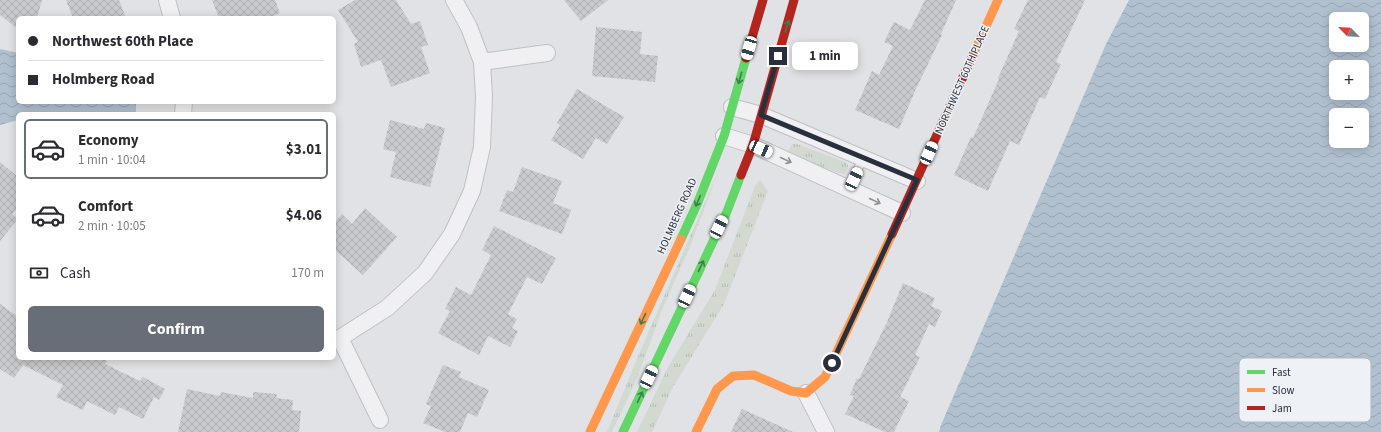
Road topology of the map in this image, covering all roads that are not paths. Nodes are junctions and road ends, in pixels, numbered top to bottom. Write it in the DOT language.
graph roads {
  1 [pos="167,0"];
  2 [pos="454,0"];
  3 [pos="763,0"];
  4 [pos="794,0"];
  5 [pos="998,0"];
  6 [pos="171,16"];
  7 [pos="547,53"];
  8 [pos="482,62"];
  9 [pos="732,107"];
  10 [pos="761,115"];
  11 [pos="724,136"];
  12 [pos="753,145"];
  13 [pos="863,158"];
  14 [pos="917,180"];
  15 [pos="849,189"];
  16 [pos="902,213"];
  17 [pos="337,339"];
  18 [pos="806,393"];
  19 [pos="380,420"];
  20 [pos="590,432"];
  21 [pos="623,432"];
  22 [pos="696,432"];
  23 [pos="826,432"];
  1 -- 6 [label="street"];
  2 -- 8 [label="street"];
  3 -- 9 [label="street, HOLMBERG ROAD, one-way"];
  10 -- 4 [label="street, one-way"];
  5 -- 14 [label="street, NORTHWEST 60TH PLACE"];
  7 -- 8 [label="street"];
  8 -- 17 [label="street"];
  9 -- 10 [label="street"];
  9 -- 11 [label="street, HOLMBERG ROAD"];
  10 -- 12 [label="street"];
  10 -- 13 [label="street"];
  11 -- 12 [label="street"];
  11 -- 20 [label="street, HOLMBERG ROAD, one-way"];
  12 -- 15 [label="street, one-way"];
  21 -- 12 [label="street, one-way"];
  13 -- 14 [label="street"];
  13 -- 15 [label="lane"];
  14 -- 16 [label="street, NORTHWEST 60TH PLACE"];
  15 -- 16 [label="street, one-way"];
  16 -- 18 [label="street, NORTHWEST 60TH PLACE"];
  17 -- 19 [label="street"];
  18 -- 22 [label="street"];
  18 -- 23 [label="street"];
}
